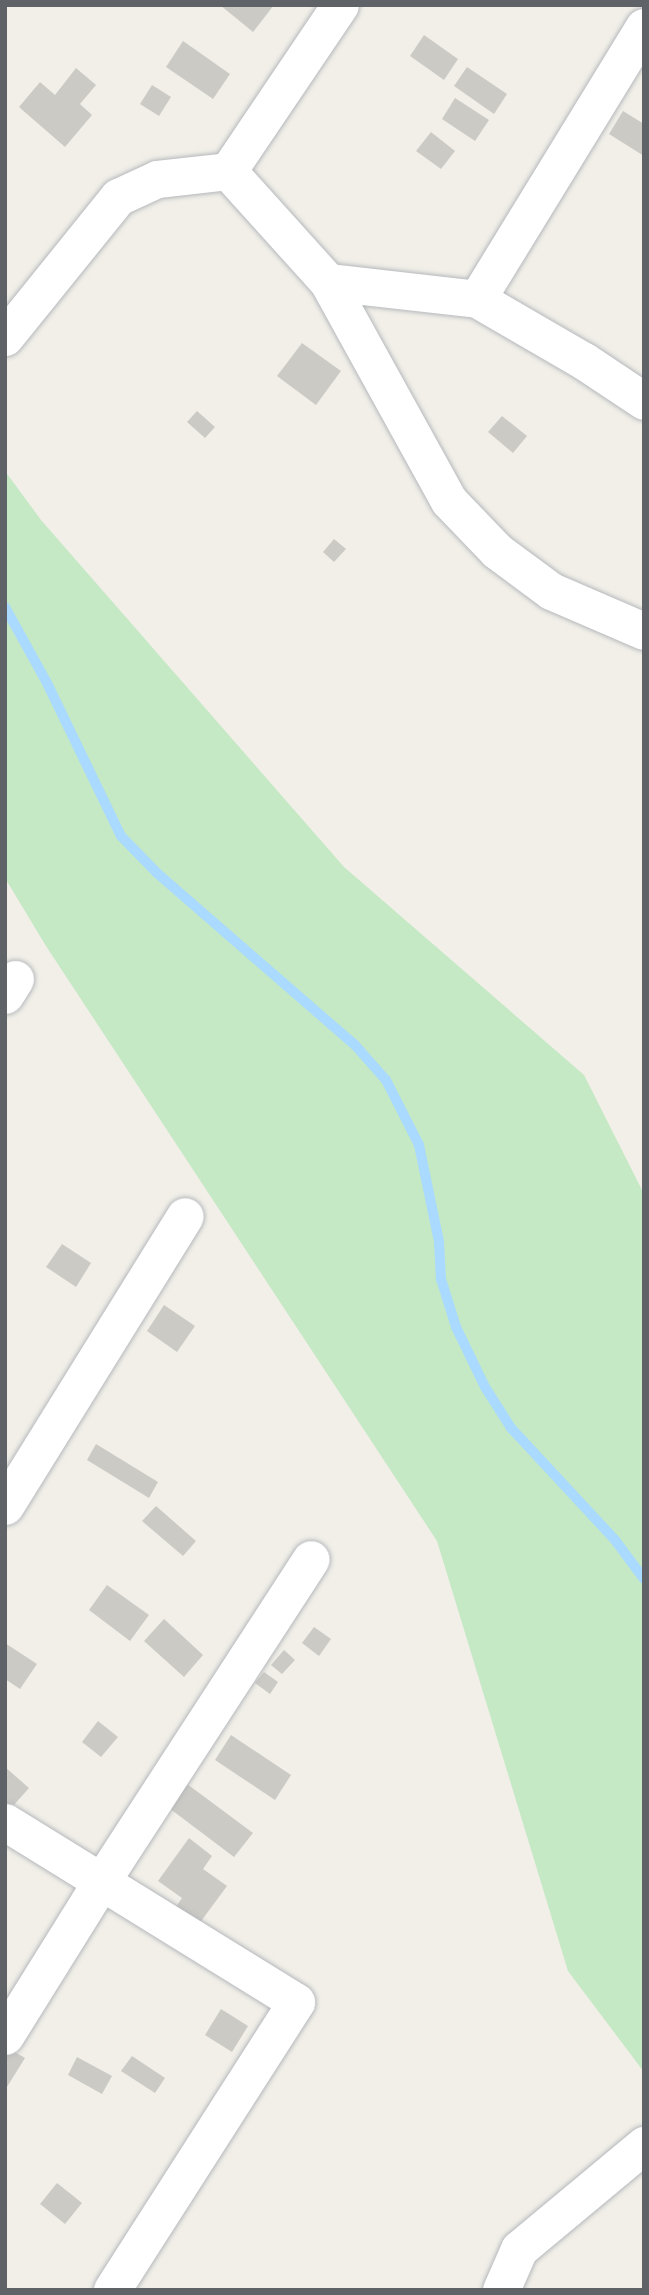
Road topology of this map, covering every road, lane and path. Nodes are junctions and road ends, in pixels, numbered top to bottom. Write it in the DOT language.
graph roads {
  1 [pos="340,5"];
  2 [pos="644,27"];
  3 [pos="228,171"];
  4 [pos="328,282"];
  5 [pos="477,299"];
  6 [pos="5,337"];
  7 [pos="644,401"];
  8 [pos="644,631"];
  9 [pos="185,1216"];
  10 [pos="5,1506"];
  11 [pos="311,1559"];
  12 [pos="5,1822"];
  13 [pos="101,1882"];
  14 [pos="5,2036"];
  15 [pos="644,2145"];
  16 [pos="112,2290"];
  17 [pos="501,2290"];
  1 -- 3 [label="street"];
  2 -- 5 [label="street"];
  3 -- 4 [label="street"];
  3 -- 6 [label="street"];
  4 -- 5 [label="street"];
  4 -- 8 [label="street"];
  5 -- 7 [label="street"];
  9 -- 10 [label="street"];
  11 -- 13 [label="street"];
  12 -- 13 [label="street"];
  13 -- 14 [label="street"];
  13 -- 16 [label="street"];
  15 -- 17 [label="street"];
}
